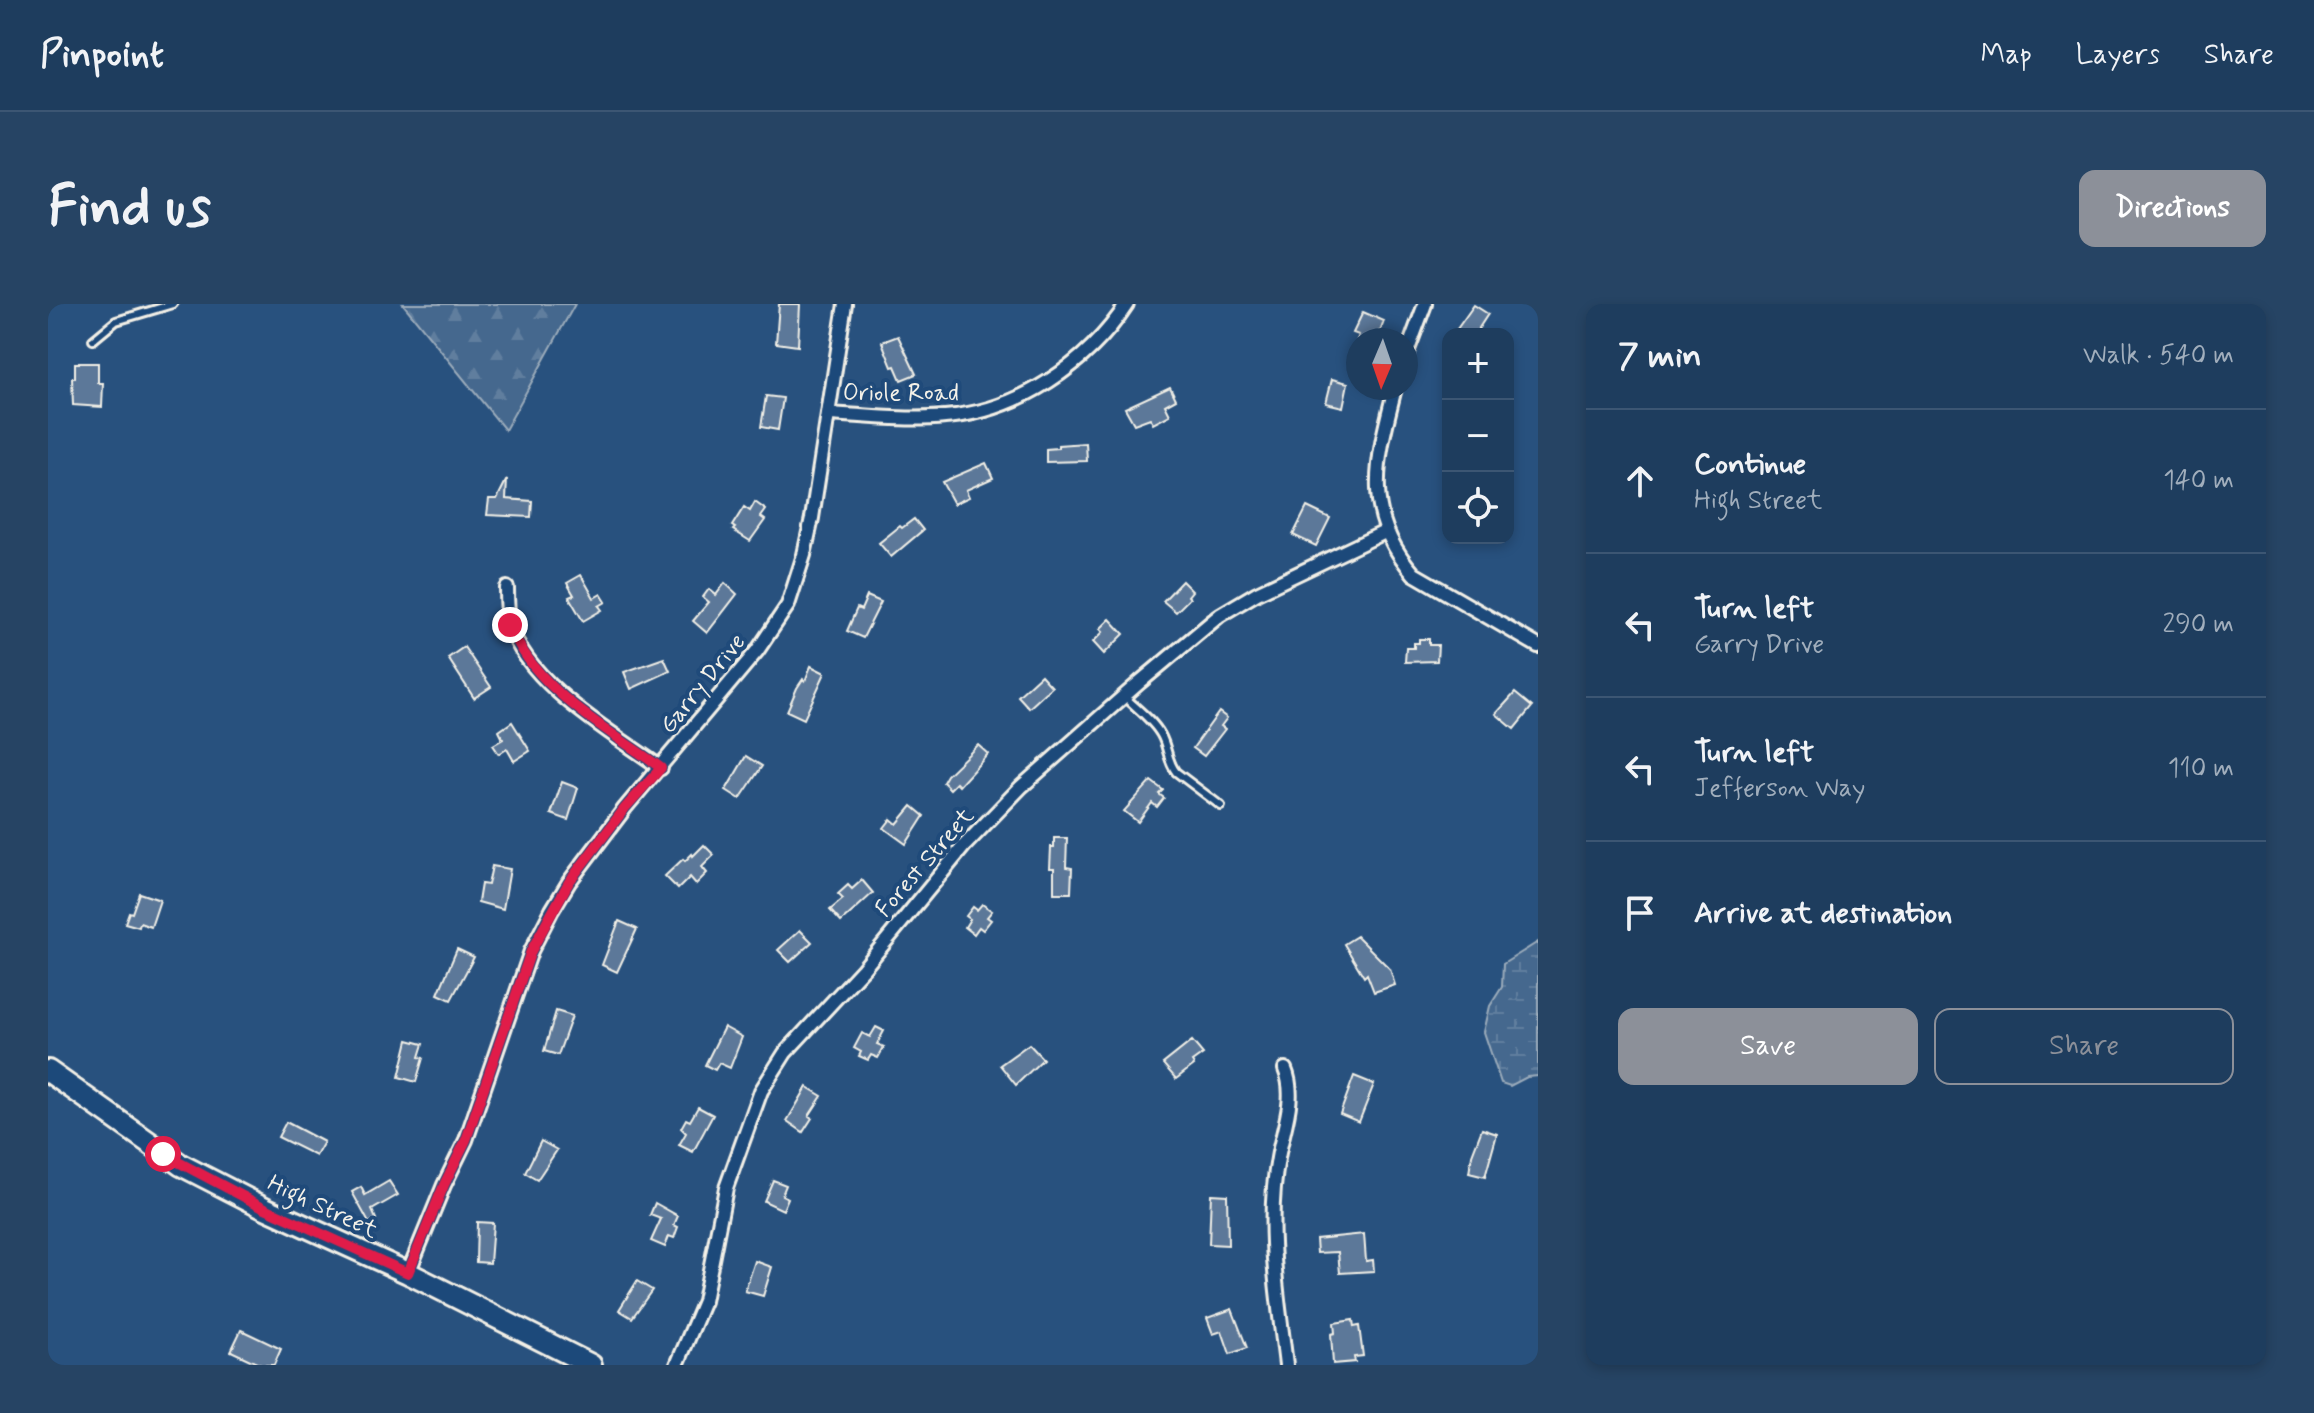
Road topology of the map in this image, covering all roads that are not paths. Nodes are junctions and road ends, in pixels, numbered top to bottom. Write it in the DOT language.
graph roads {
  1 [pos="173,304"];
  2 [pos="845,304"];
  3 [pos="1127,304"];
  4 [pos="1425,304"];
  5 [pos="1416,328"];
  6 [pos="93,340"];
  7 [pos="1392,400"];
  8 [pos="829,414"];
  9 [pos="1385,532"];
  10 [pos="507,588"];
  11 [pos="1538,646"];
  12 [pos="1124,696"];
  13 [pos="661,768"];
  14 [pos="1221,806"];
  15 [pos="1285,1069"];
  16 [pos="48,1071"];
  17 [pos="408,1273"];
  18 [pos="591,1365"];
  19 [pos="677,1365"];
  20 [pos="1286,1365"];
  1 -- 6 [label="lane"];
  2 -- 8 [label="street, Garry Drive"];
  3 -- 8 [label="street, Oriole Road"];
  4 -- 5 [label="street"];
  7 -- 9 [label="street"];
  8 -- 13 [label="street, Garry Drive"];
  9 -- 11 [label="street"];
  9 -- 12 [label="street, Forest Street"];
  10 -- 13 [label="street"];
  12 -- 14 [label="lane"];
  12 -- 19 [label="street, Forest Street"];
  13 -- 17 [label="street, Garry Drive"];
  15 -- 20 [label="street"];
  16 -- 17 [label="main road, High Street"];
  17 -- 18 [label="main road, High Street"];
}
